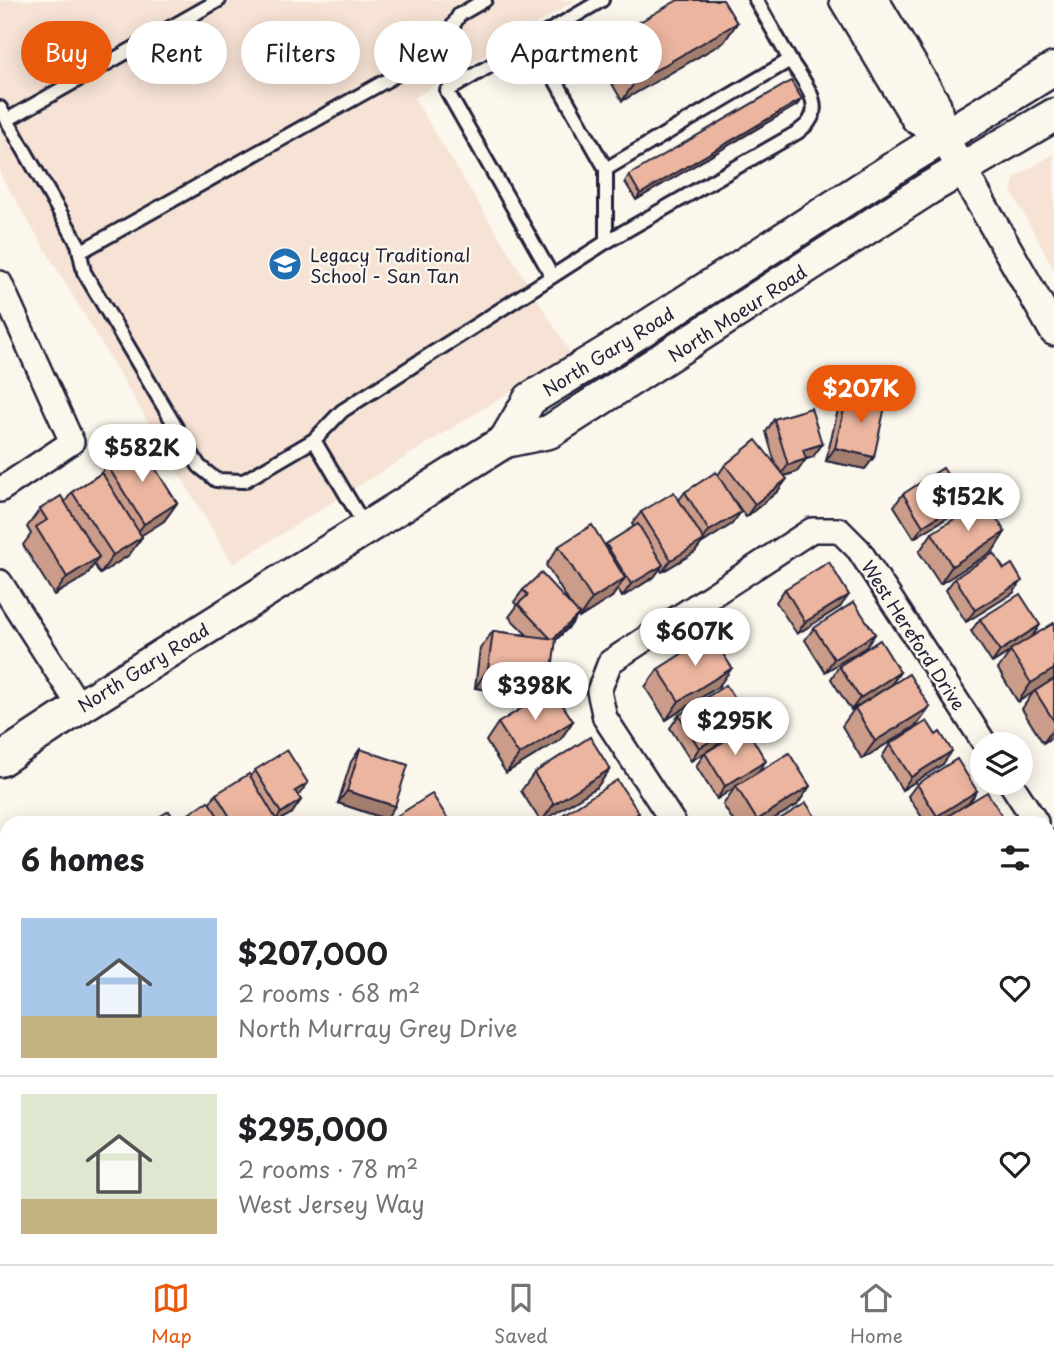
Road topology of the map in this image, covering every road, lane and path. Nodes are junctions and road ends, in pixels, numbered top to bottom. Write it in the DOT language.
graph roads {
  1 [pos="219,0"];
  2 [pos="485,0"];
  3 [pos="602,0"];
  4 [pos="756,0"];
  5 [pos="844,0"];
  6 [pos="874,0"];
  7 [pos="567,21"];
  8 [pos="790,60"];
  9 [pos="486,68"];
  10 [pos="1054,69"];
  11 [pos="558,84"];
  12 [pos="0,108"];
  13 [pos="1054,115"];
  14 [pos="7,120"];
  15 [pos="943,136"];
  16 [pos="606,169"];
  17 [pos="962,169"];
  18 [pos="606,242"];
  19 [pos="80,252"];
  20 [pos="552,276"];
  21 [pos="0,283"];
  22 [pos="1054,331"];
  23 [pos="314,440"];
  24 [pos="505,441"];
  25 [pos="0,490"];
  26 [pos="366,528"];
  27 [pos="0,582"];
  28 [pos="80,707"];
  29 [pos="977,732"];
  30 [pos="0,760"];
  31 [pos="1018,795"];
  32 [pos="669,816"];
  33 [pos="1032,816"];
  1 -- 14 [label="lane"];
  2 -- 19 [label="lane"];
  3 -- 7 [label="lane"];
  4 -- 8 [label="lane"];
  5 -- 15 [label="street"];
  6 -- 15 [label="street"];
  8 -- 16 [label="lane"];
  8 -- 18 [label="lane"];
  9 -- 20 [label="lane"];
  10 -- 15 [label="main road, North Gary Road"];
  11 -- 16 [label="lane"];
  12 -- 14 [label="lane"];
  13 -- 17 [label="main road"];
  14 -- 19 [label="lane"];
  15 -- 17 [label="street"];
  15 -- 24 [label="main road, North Gary Road"];
  16 -- 18 [label="lane"];
  17 -- 22 [label="street"];
  17 -- 24 [label="main road, North Moeur Road"];
  18 -- 20 [label="lane"];
  19 -- 23 [label="lane"];
  20 -- 23 [label="lane"];
  21 -- 25 [label="street"];
  23 -- 26 [label="lane"];
  24 -- 26 [label="main road, North Gary Road"];
  26 -- 28 [label="main road, North Gary Road"];
  27 -- 28 [label="street"];
  28 -- 30 [label="main road, North Gary Road"];
  29 -- 32 [label="street, West Hereford Drive"];
  31 -- 33 [label="street"];
}
